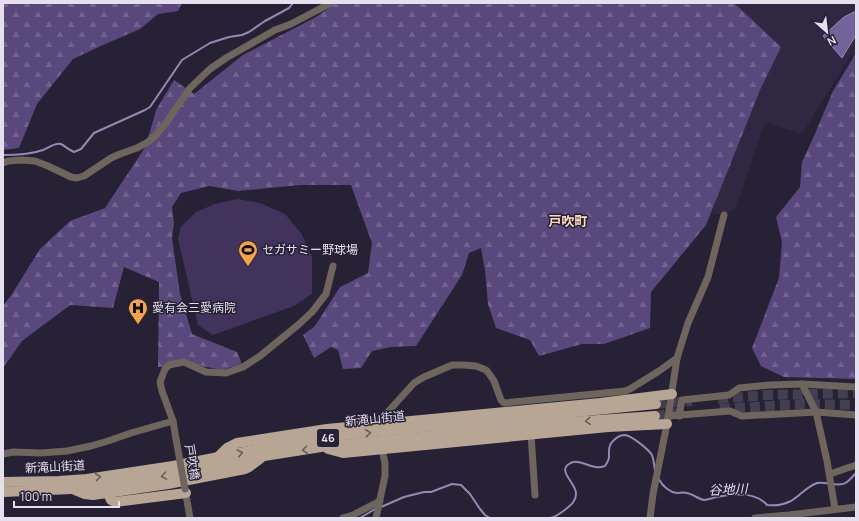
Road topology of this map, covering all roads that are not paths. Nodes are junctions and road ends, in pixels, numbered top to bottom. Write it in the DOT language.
graph roads {
  1 [pos="331,3"];
  2 [pos="3,162"];
  3 [pos="724,215"];
  4 [pos="333,266"];
  5 [pos="677,358"];
  6 [pos="802,384"];
  7 [pos="856,387"];
  8 [pos="672,394"];
  9 [pos="656,404"];
  10 [pos="505,407"];
  11 [pos="816,412"];
  12 [pos="856,415"];
  13 [pos="655,416"];
  14 [pos="680,416"];
  15 [pos="667,420"];
  16 [pos="173,421"];
  17 [pos="386,423"];
  18 [pos="531,434"];
  19 [pos="321,447"];
  20 [pos="382,449"];
  21 [pos="3,454"];
  22 [pos="264,456"];
  23 [pos="217,458"];
  24 [pos="856,466"];
  25 [pos="830,474"];
  26 [pos="3,482"];
  27 [pos="70,489"];
  28 [pos="186,491"];
  29 [pos="3,492"];
  30 [pos="108,493"];
  31 [pos="536,495"];
  32 [pos="380,502"];
  33 [pos="856,507"];
  34 [pos="835,510"];
  35 [pos="377,516"];
  36 [pos="788,517"];
  37 [pos="190,518"];
  38 [pos="343,518"];
  39 [pos="650,518"];
  40 [pos="755,518"];
  1 -- 2 [label="street"];
  3 -- 5 [label="street"];
  4 -- 16 [label="street, 戸吹橋"];
  5 -- 8 [label="street"];
  5 -- 10 [label="street"];
  6 -- 7 [label="street"];
  6 -- 11 [label="street"];
  6 -- 14 [label="street"];
  8 -- 10 [label="main road, 46"];
  8 -- 15 [label="street"];
  23 -- 9 [label="main road, 新滝山街道 / 46, one-way"];
  10 -- 17 [label="main road, 46"];
  10 -- 17 [label="street"];
  11 -- 12 [label="street"];
  11 -- 14 [label="street"];
  11 -- 25 [label="street"];
  13 -- 19 [label="main road, 新滝山街道 / 46, one-way"];
  14 -- 15 [label="street"];
  15 -- 18 [label="main road, 46"];
  15 -- 39 [label="street"];
  16 -- 21 [label="street"];
  16 -- 28 [label="street, 戸吹橋, bridge"];
  17 -- 23 [label="main road, 46"];
  18 -- 20 [label="main road, 46"];
  18 -- 31 [label="street"];
  19 -- 20 [label="main road, 46"];
  19 -- 22 [label="main road, 新滝山街道 / 46, one-way"];
  20 -- 32 [label="street"];
  22 -- 27 [label="main road, 新滝山街道 / 46, one-way"];
  22 -- 30 [label="main road, 46"];
  26 -- 23 [label="main road, 新滝山街道 / 46, one-way"];
  24 -- 25 [label="street"];
  25 -- 34 [label="street"];
  27 -- 29 [label="main road, 新滝山街道 / 46"];
  27 -- 30 [label="main road, 46"];
  28 -- 30 [label="main road"];
  28 -- 37 [label="street, 戸吹橋"];
  32 -- 35 [label="street"];
  32 -- 38 [label="street"];
  33 -- 34 [label="street"];
  34 -- 36 [label="street"];
  36 -- 40 [label="street"];
}
